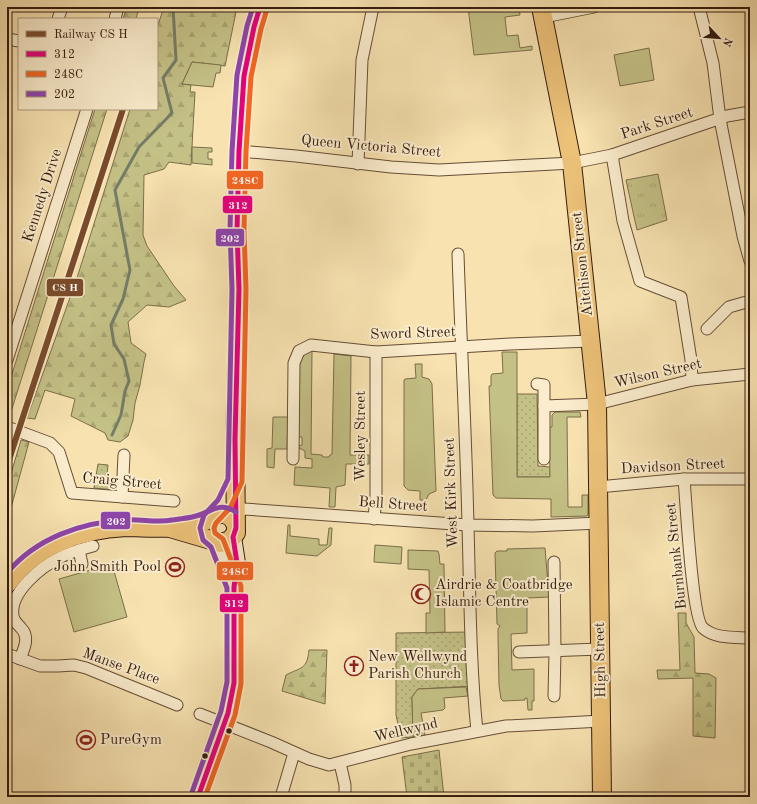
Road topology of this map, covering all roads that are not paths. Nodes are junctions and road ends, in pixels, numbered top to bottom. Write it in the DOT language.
graph roads {
  1 [pos="62,7"];
  2 [pos="118,7"];
  3 [pos="260,7"];
  4 [pos="373,7"];
  5 [pos="594,7"];
  6 [pos="700,7"];
  7 [pos="542,12"];
  8 [pos="58,18"];
  9 [pos="115,18"];
  10 [pos="7,39"];
  11 [pos="18,42"];
  12 [pos="87,110"];
  13 [pos="750,112"];
  14 [pos="720,119"];
  15 [pos="239,151"];
  16 [pos="612,155"];
  17 [pos="572,163"];
  18 [pos="358,164"];
  19 [pos="458,254"];
  20 [pos="750,261"];
  21 [pos="750,301"];
  22 [pos="707,329"];
  23 [pos="591,341"];
  24 [pos="461,347"];
  25 [pos="376,352"];
  26 [pos="7,360"];
  27 [pos="750,374"];
  28 [pos="692,380"];
  29 [pos="537,384"];
  30 [pos="597,404"];
  31 [pos="544,406"];
  32 [pos="7,427"];
  33 [pos="124,455"];
  34 [pos="293,459"];
  35 [pos="544,459"];
  36 [pos="684,479"];
  37 [pos="750,479"];
  38 [pos="235,481"];
  39 [pos="598,487"];
  40 [pos="122,497"];
  41 [pos="174,501"];
  42 [pos="212,517"];
  43 [pos="374,519"];
  44 [pos="599,523"];
  45 [pos="468,525"];
  46 [pos="170,528"];
  47 [pos="227,532"];
  48 [pos="93,546"];
  49 [pos="79,550"];
  50 [pos="554,562"];
  51 [pos="82,564"];
  52 [pos="7,584"];
  53 [pos="750,638"];
  54 [pos="600,649"];
  55 [pos="555,651"];
  56 [pos="518,652"];
  57 [pos="7,654"];
  58 [pos="20,659"];
  59 [pos="554,696"];
  60 [pos="177,704"];
  61 [pos="200,714"];
  62 [pos="602,721"];
  63 [pos="225,723"];
  64 [pos="478,731"];
  65 [pos="294,753"];
  66 [pos="340,763"];
  67 [pos="198,797"];
  68 [pos="281,797"];
  69 [pos="345,797"];
  70 [pos="602,797"];
  1 -- 8 [label="street"];
  2 -- 9 [label="street"];
  3 -- 15 [label="main road"];
  4 -- 18 [label="street"];
  5 -- 7 [label="street"];
  6 -- 14 [label="street"];
  7 -- 17 [label="main road, Aitchison Street"];
  10 -- 11 [label="street"];
  12 -- 26 [label="street, Kennedy Drive"];
  13 -- 14 [label="street, Park Street"];
  14 -- 16 [label="street, Park Street"];
  14 -- 20 [label="street"];
  15 -- 18 [label="street, Queen Victoria Street"];
  15 -- 38 [label="main road"];
  16 -- 17 [label="street, Park Street"];
  16 -- 28 [label="street"];
  17 -- 18 [label="street, Queen Victoria Street"];
  17 -- 23 [label="main road, Aitchison Street"];
  19 -- 24 [label="street, West Kirk Street"];
  21 -- 22 [label="street"];
  23 -- 24 [label="street, Sword Street"];
  23 -- 30 [label="main road, Aitchison Street"];
  24 -- 25 [label="street, Sword Street"];
  24 -- 45 [label="street, West Kirk Street"];
  25 -- 34 [label="street, Sword Street"];
  25 -- 43 [label="street, Wesley Street"];
  27 -- 28 [label="street, Wilson Street"];
  28 -- 30 [label="street, Wilson Street"];
  29 -- 31 [label="street"];
  30 -- 31 [label="street, Wilson Street"];
  30 -- 39 [label="main road, Aitchison Street"];
  31 -- 35 [label="street"];
  32 -- 40 [label="street, Craig Street"];
  33 -- 40 [label="street"];
  36 -- 37 [label="street, Davidson Street"];
  36 -- 39 [label="street, Davidson Street"];
  36 -- 53 [label="street, Burnbank Street"];
  38 -- 42 [label="main road"];
  38 -- 47 [label="main road"];
  39 -- 44 [label="main road, Aitchison Street"];
  40 -- 41 [label="street, Craig Street"];
  42 -- 46 [label="main road"];
  42 -- 47 [label="main road"];
  42 -- 47 [label="main road"];
  43 -- 45 [label="street, Bell Street"];
  43 -- 47 [label="street, Bell Street"];
  44 -- 45 [label="street, Bell Street"];
  44 -- 54 [label="main road, High Street"];
  45 -- 64 [label="street, West Kirk Street"];
  46 -- 47 [label="main road"];
  46 -- 52 [label="main road"];
  47 -- 63 [label="main road"];
  48 -- 49 [label="street"];
  49 -- 51 [label="street"];
  49 -- 58 [label="street"];
  50 -- 55 [label="street"];
  54 -- 55 [label="street"];
  54 -- 62 [label="main road, High Street"];
  55 -- 56 [label="street"];
  55 -- 59 [label="street"];
  57 -- 58 [label="street, Manse Place"];
  58 -- 60 [label="street, Manse Place"];
  61 -- 63 [label="street"];
  62 -- 64 [label="street, Wellwynd"];
  62 -- 70 [label="main road, High Street"];
  63 -- 65 [label="street, Wellwynd"];
  63 -- 67 [label="main road"];
  64 -- 66 [label="street, Wellwynd"];
  65 -- 66 [label="street, Wellwynd"];
  65 -- 68 [label="street"];
  66 -- 69 [label="street"];
}
